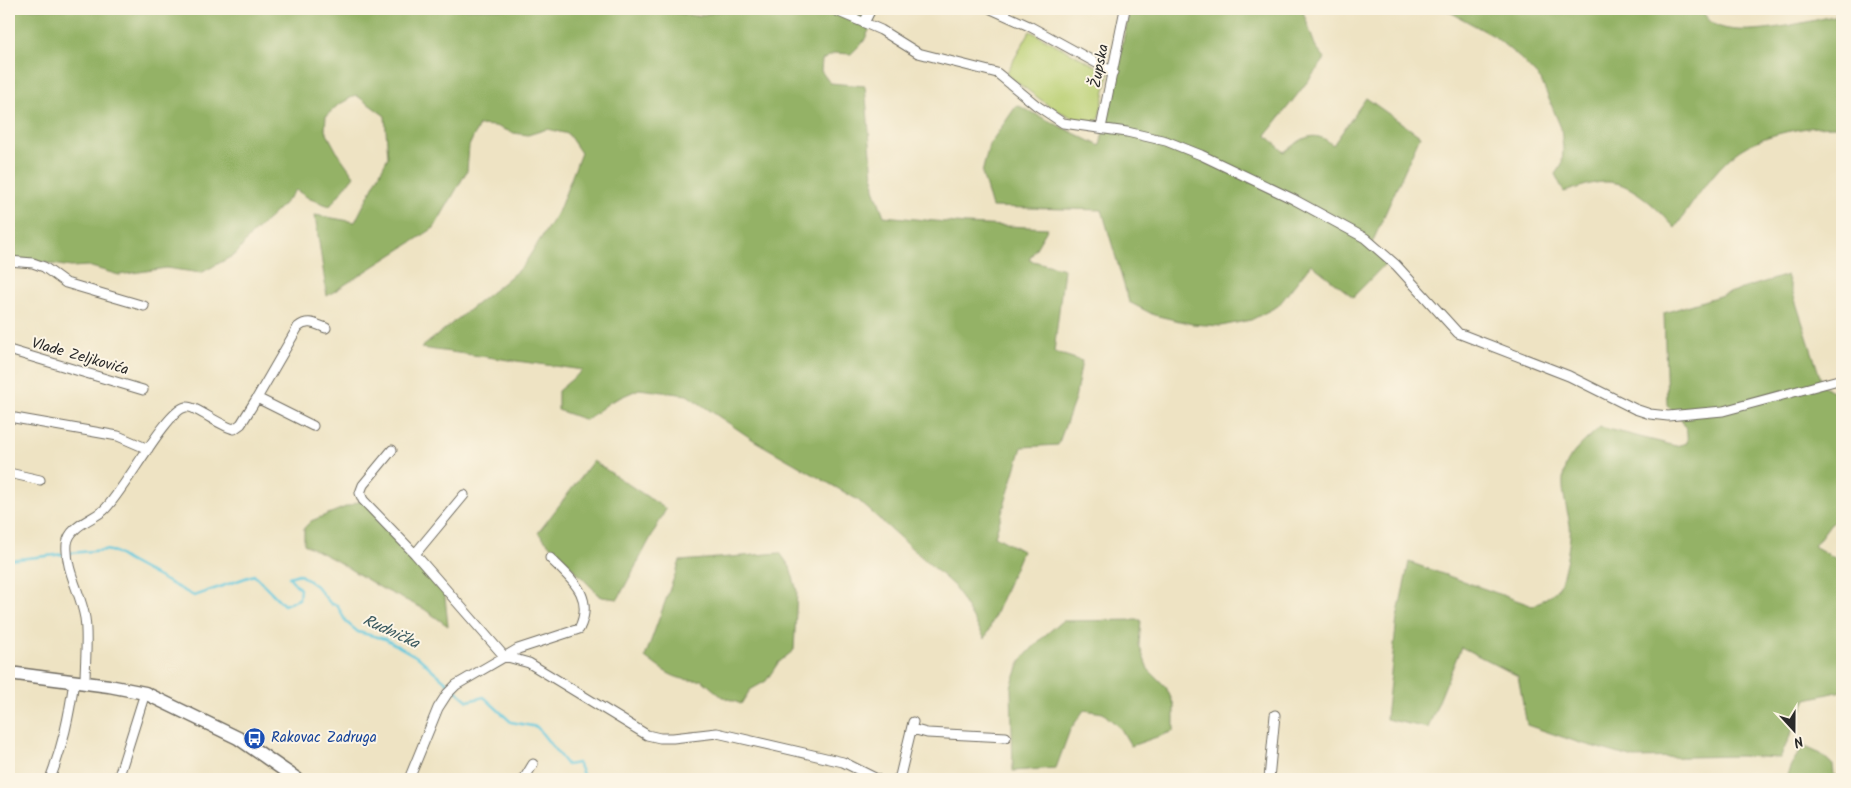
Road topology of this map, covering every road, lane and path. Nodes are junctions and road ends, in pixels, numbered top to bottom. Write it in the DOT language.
graph roads {
  1 [pos="832,9"];
  2 [pos="871,9"];
  3 [pos="991,9"];
  4 [pos="1125,9"];
  5 [pos="864,23"];
  6 [pos="1113,72"];
  7 [pos="1102,128"];
  8 [pos="9,261"];
  9 [pos="144,306"];
  10 [pos="326,328"];
  11 [pos="9,350"];
  12 [pos="1842,379"];
  13 [pos="143,390"];
  14 [pos="257,398"];
  15 [pos="9,418"];
  16 [pos="313,426"];
  17 [pos="148,448"];
  18 [pos="392,450"];
  19 [pos="9,474"];
  20 [pos="40,480"];
  21 [pos="464,495"];
  22 [pos="415,554"];
  23 [pos="550,558"];
  24 [pos="504,656"];
  25 [pos="9,673"];
  26 [pos="9,678"];
  27 [pos="79,682"];
  28 [pos="145,693"];
  29 [pos="1275,715"];
  30 [pos="1006,737"];
  31 [pos="533,764"];
  32 [pos="290,777"];
  33 [pos="50,779"];
  34 [pos="118,779"];
  35 [pos="409,779"];
  36 [pos="524,779"];
  37 [pos="877,779"];
  38 [pos="897,779"];
  39 [pos="1269,779"];
  1 -- 5 [label="street"];
  2 -- 5 [label="street"];
  3 -- 6 [label="street"];
  4 -- 6 [label="street, Župska"];
  5 -- 7 [label="street"];
  6 -- 7 [label="street, Župska"];
  7 -- 12 [label="street"];
  8 -- 9 [label="street"];
  10 -- 14 [label="street"];
  11 -- 13 [label="street, Vlade Zeljkovića"];
  14 -- 16 [label="street"];
  14 -- 17 [label="street"];
  15 -- 17 [label="street"];
  17 -- 27 [label="street"];
  18 -- 22 [label="street"];
  19 -- 20 [label="street"];
  21 -- 22 [label="street"];
  22 -- 24 [label="street"];
  23 -- 24 [label="street"];
  24 -- 35 [label="street"];
  24 -- 37 [label="street"];
  25 -- 26 [label="street"];
  25 -- 27 [label="street"];
  27 -- 28 [label="street"];
  27 -- 33 [label="street"];
  28 -- 32 [label="street"];
  28 -- 34 [label="street"];
  29 -- 39 [label="street"];
  30 -- 38 [label="street"];
  31 -- 36 [label="street"];
}
